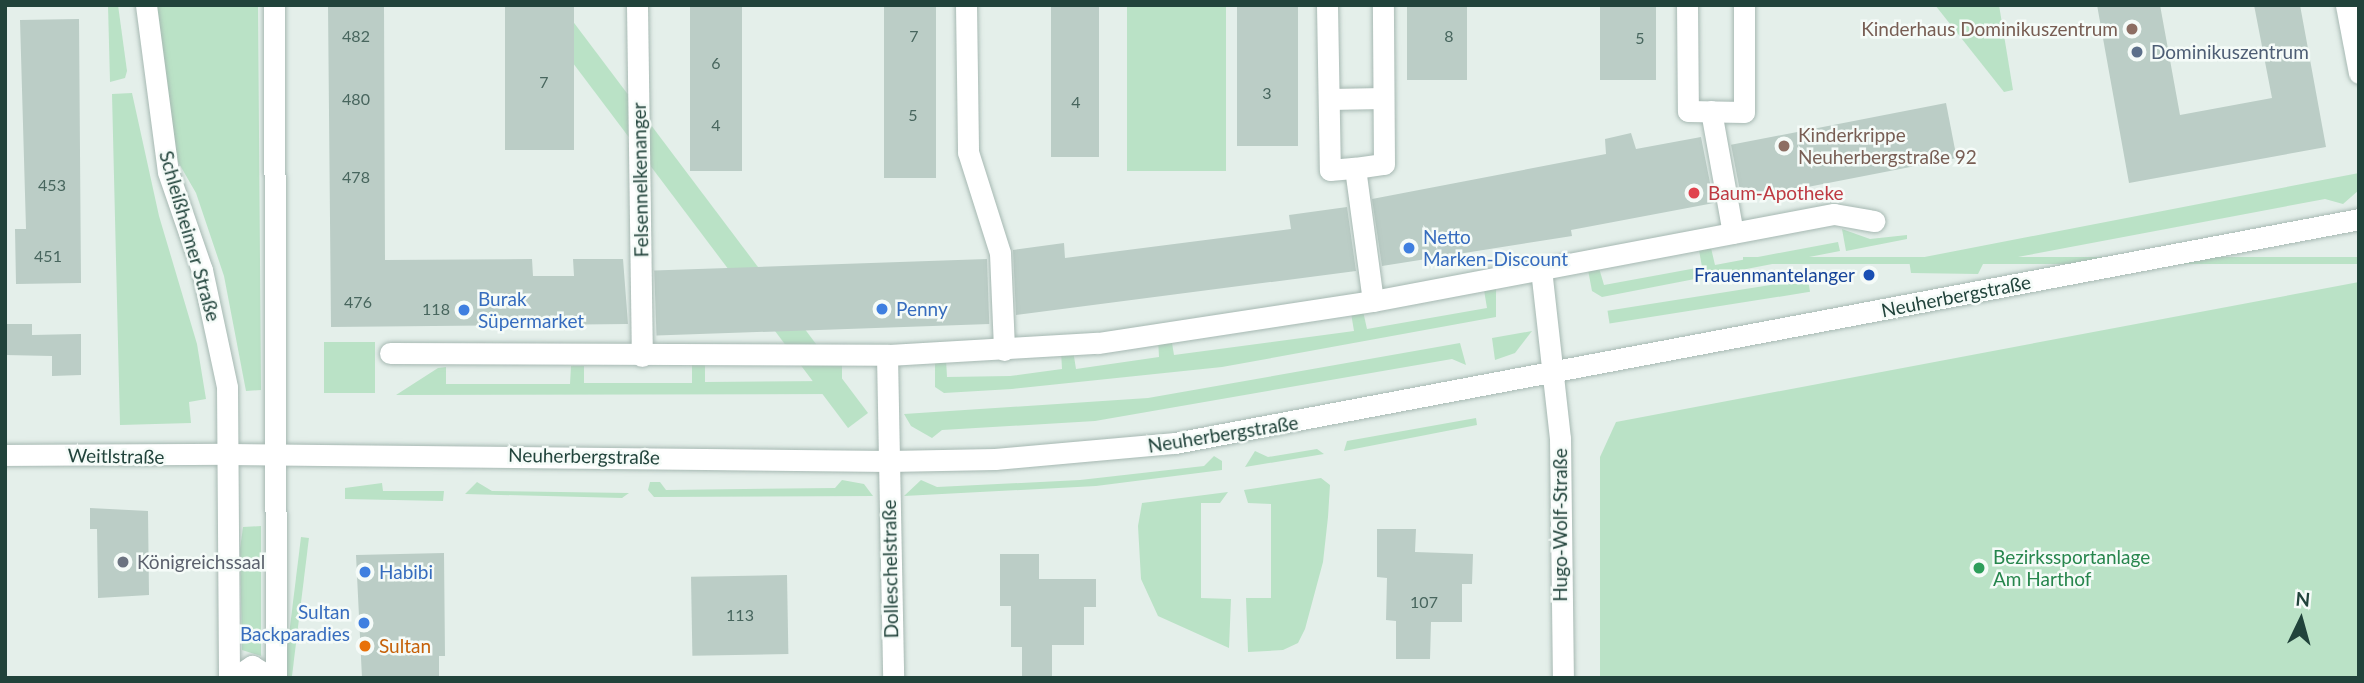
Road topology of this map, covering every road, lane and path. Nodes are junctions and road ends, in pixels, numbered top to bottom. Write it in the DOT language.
graph roads {
  1 [pos="146,5"];
  2 [pos="274,5"];
  3 [pos="637,5"];
  4 [pos="966,5"];
  5 [pos="1327,5"];
  6 [pos="1383,5"];
  7 [pos="1687,5"];
  8 [pos="1744,5"];
  9 [pos="2346,5"];
  10 [pos="2359,73"];
  11 [pos="1384,98"];
  12 [pos="1329,99"];
  13 [pos="1711,111"];
  14 [pos="1355,168"];
  15 [pos="2359,219"];
  16 [pos="1874,221"];
  17 [pos="1733,233"];
  18 [pos="1541,270"];
  19 [pos="1373,301"];
  20 [pos="1004,350"];
  21 [pos="390,353"];
  22 [pos="887,355"];
  23 [pos="642,356"];
  24 [pos="1553,372"];
  25 [pos="278,452"];
  26 [pos="227,454"];
  27 [pos="5,455"];
  28 [pos="889,461"];
  29 [pos="231,678"];
  30 [pos="274,678"];
  31 [pos="893,678"];
  32 [pos="1563,678"];
  1 -- 26 [label="street, Schleißheimer Straße"];
  2 -- 25 [label="street"];
  3 -- 23 [label="street, Felsennelkenanger"];
  4 -- 20 [label="street"];
  5 -- 12 [label="street"];
  6 -- 11 [label="street"];
  7 -- 13 [label="street"];
  8 -- 13 [label="street"];
  9 -- 10 [label="street"];
  11 -- 12 [label="street"];
  11 -- 14 [label="street"];
  12 -- 14 [label="street"];
  13 -- 17 [label="street"];
  14 -- 19 [label="street"];
  15 -- 24 [label="street, Neuherbergstraße"];
  16 -- 17 [label="street"];
  17 -- 18 [label="street"];
  18 -- 19 [label="street"];
  18 -- 24 [label="street"];
  19 -- 20 [label="street"];
  20 -- 22 [label="street"];
  21 -- 23 [label="street"];
  22 -- 23 [label="street"];
  22 -- 28 [label="street"];
  24 -- 28 [label="street, Neuherbergstraße"];
  24 -- 32 [label="street, Hugo-Wolf-Straße"];
  25 -- 26 [label="street, Neuherbergstraße"];
  25 -- 28 [label="street, Neuherbergstraße"];
  25 -- 30 [label="street"];
  26 -- 27 [label="street, Weitlstraße"];
  26 -- 29 [label="street, Schleißheimer Straße"];
  28 -- 31 [label="street, Dolleschelstraße"];
  29 -- 30 [label="street"];
}
